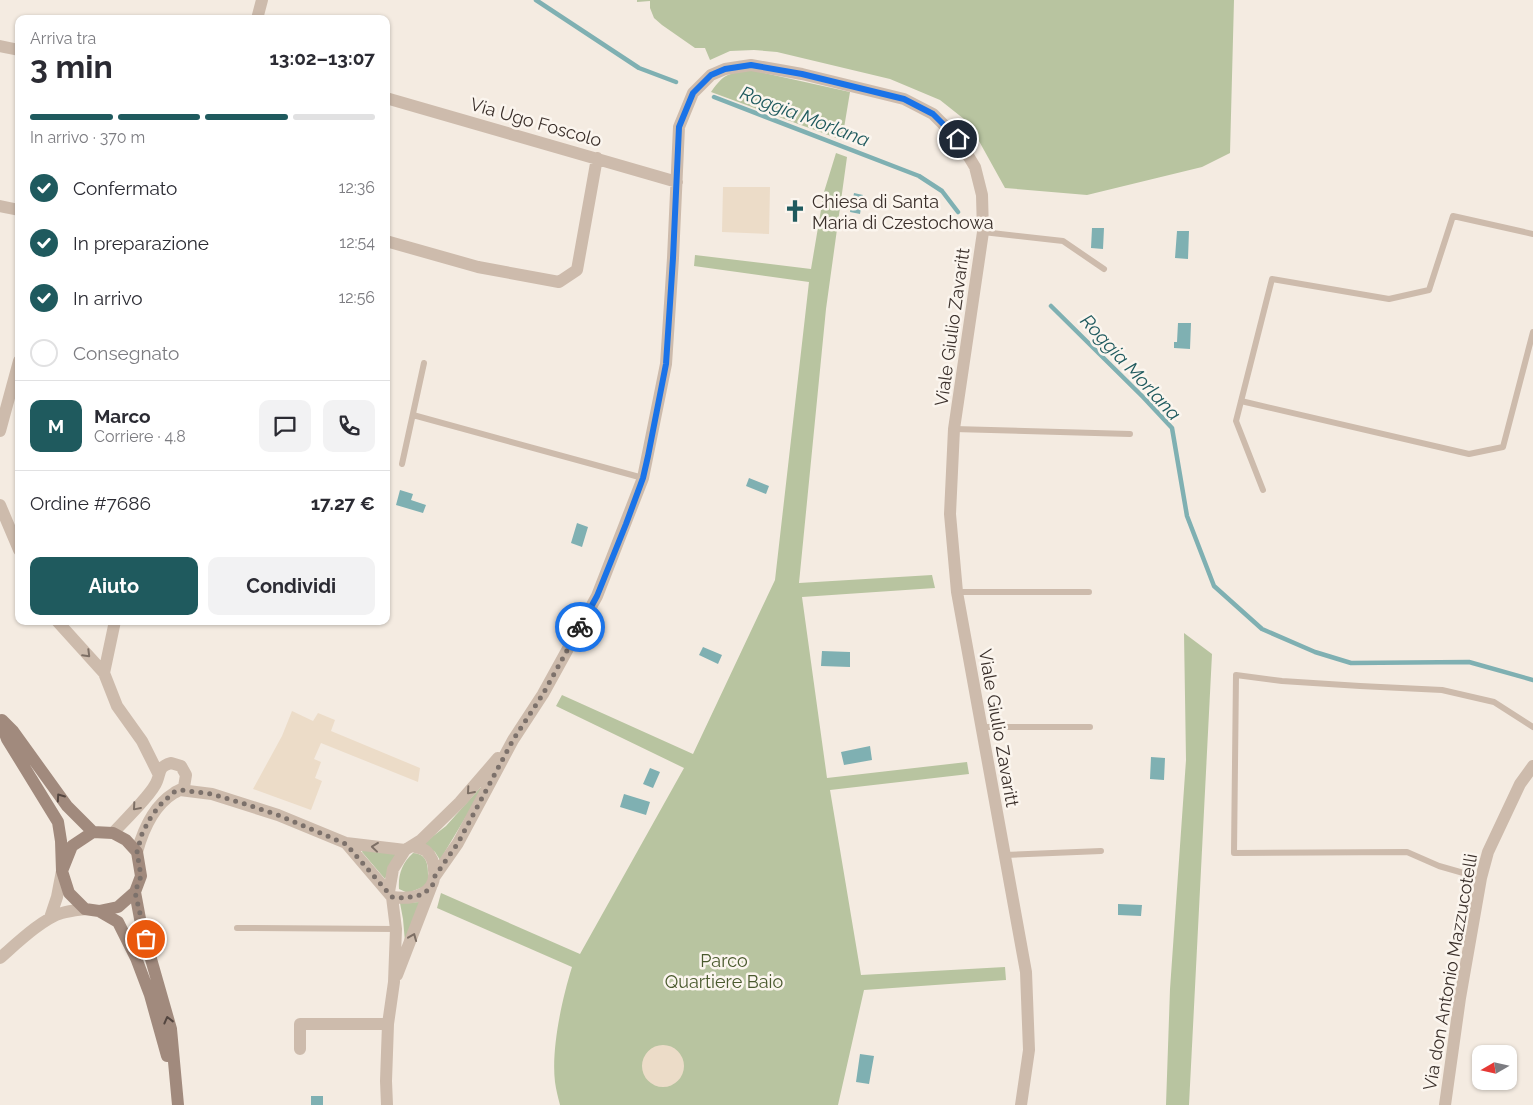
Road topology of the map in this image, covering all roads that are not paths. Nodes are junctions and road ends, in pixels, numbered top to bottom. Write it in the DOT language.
graph roads {
  1 [pos="262,0"];
  2 [pos="258,15"];
  3 [pos="0,46"];
  4 [pos="15,49"];
  5 [pos="390,99"];
  6 [pos="597,158"];
  7 [pos="676,182"];
  8 [pos="0,206"];
  9 [pos="15,209"];
  10 [pos="983,232"];
  11 [pos="1533,234"];
  12 [pos="390,242"];
  13 [pos="1104,269"];
  14 [pos="1533,332"];
  15 [pos="424,363"];
  16 [pos="15,376"];
  17 [pos="1241,401"];
  18 [pos="413,415"];
  19 [pos="954,429"];
  20 [pos="0,431"];
  21 [pos="1130,434"];
  22 [pos="402,464"];
  23 [pos="643,478"];
  24 [pos="1263,490"];
  25 [pos="0,505"];
  26 [pos="15,541"];
  27 [pos="957,592"];
  28 [pos="1089,592"];
  29 [pos="61,625"];
  30 [pos="114,625"];
  31 [pos="104,673"];
  32 [pos="0,717"];
  33 [pos="0,722"];
  34 [pos="981,727"];
  35 [pos="1090,727"];
  36 [pos="1533,727"];
  37 [pos="513,740"];
  38 [pos="142,741"];
  39 [pos="170,763"];
  40 [pos="1533,766"];
  41 [pos="158,777"];
  42 [pos="180,787"];
  43 [pos="93,832"];
  44 [pos="114,833"];
  45 [pos="346,844"];
  46 [pos="408,848"];
  47 [pos="1101,851"];
  48 [pos="137,852"];
  49 [pos="1004,855"];
  50 [pos="62,870"];
  51 [pos="1481,878"];
  52 [pos="433,881"];
  53 [pos="135,892"];
  54 [pos="391,894"];
  55 [pos="86,909"];
  56 [pos="99,911"];
  57 [pos="50,918"];
  58 [pos="237,928"];
  59 [pos="396,929"];
  60 [pos="0,958"];
  61 [pos="394,982"];
  62 [pos="388,1024"];
  63 [pos="300,1049"];
  64 [pos="176,1086"];
  65 [pos="178,1105"];
  66 [pos="388,1105"];
  67 [pos="1021,1105"];
  68 [pos="1445,1105"];
  1 -- 2 [label="street"];
  3 -- 4 [label="street"];
  5 -- 6 [label="street, Via Ugo Foscolo"];
  6 -- 7 [label="street, Via Ugo Foscolo"];
  6 -- 12 [label="street"];
  7 -- 10 [label="street, Viale Giulio Zavaritt"];
  7 -- 23 [label="street, Viale Giulio Zavaritt"];
  8 -- 9 [label="street"];
  10 -- 13 [label="lane"];
  10 -- 19 [label="street, Viale Giulio Zavaritt"];
  11 -- 17 [label="lane"];
  14 -- 17 [label="lane"];
  15 -- 18 [label="lane"];
  16 -- 20 [label="street"];
  17 -- 24 [label="lane"];
  18 -- 22 [label="lane"];
  18 -- 23 [label="lane"];
  19 -- 21 [label="lane"];
  19 -- 27 [label="street, Viale Giulio Zavaritt"];
  23 -- 37 [label="street, Viale Giulio Zavaritt"];
  25 -- 26 [label="street"];
  27 -- 28 [label="lane"];
  27 -- 34 [label="street, Viale Giulio Zavaritt"];
  29 -- 31 [label="street, one-way"];
  30 -- 31 [label="street"];
  31 -- 38 [label="street"];
  43 -- 32 [label="street, one-way"];
  33 -- 50 [label="street"];
  34 -- 35 [label="lane"];
  34 -- 49 [label="street, Viale Giulio Zavaritt"];
  36 -- 51 [label="lane"];
  37 -- 46 [label="street, Viale Giulio Zavaritt, one-way"];
  37 -- 52 [label="street, Viale Giulio Zavaritt"];
  38 -- 39 [label="street"];
  38 -- 41 [label="street"];
  39 -- 41 [label="street"];
  39 -- 42 [label="street"];
  40 -- 51 [label="street, Via don Antonio Mazzucotelli"];
  41 -- 42 [label="street"];
  41 -- 44 [label="street, one-way"];
  42 -- 45 [label="street"];
  42 -- 48 [label="street"];
  43 -- 44 [label="street"];
  43 -- 50 [label="street"];
  44 -- 48 [label="street"];
  46 -- 45 [label="street, one-way"];
  45 -- 54 [label="street"];
  46 -- 52 [label="street"];
  46 -- 54 [label="street"];
  47 -- 49 [label="lane"];
  48 -- 53 [label="street"];
  49 -- 67 [label="street, Viale Giulio Zavaritt"];
  50 -- 55 [label="street"];
  50 -- 57 [label="street"];
  51 -- 68 [label="street, Via don Antonio Mazzucotelli"];
  52 -- 54 [label="street"];
  61 -- 52 [label="street, Viale Giulio Zavaritt, one-way"];
  53 -- 56 [label="street"];
  64 -- 53 [label="street, one-way"];
  54 -- 59 [label="street, Viale Giulio Zavaritt"];
  55 -- 56 [label="street"];
  55 -- 57 [label="street"];
  56 -- 64 [label="street"];
  57 -- 60 [label="street"];
  58 -- 59 [label="lane"];
  59 -- 61 [label="street, Viale Giulio Zavaritt"];
  61 -- 62 [label="street, Viale Giulio Zavaritt"];
  62 -- 63 [label="street"];
  62 -- 66 [label="street, Viale Giulio Zavaritt"];
  64 -- 65 [label="street"];
}
